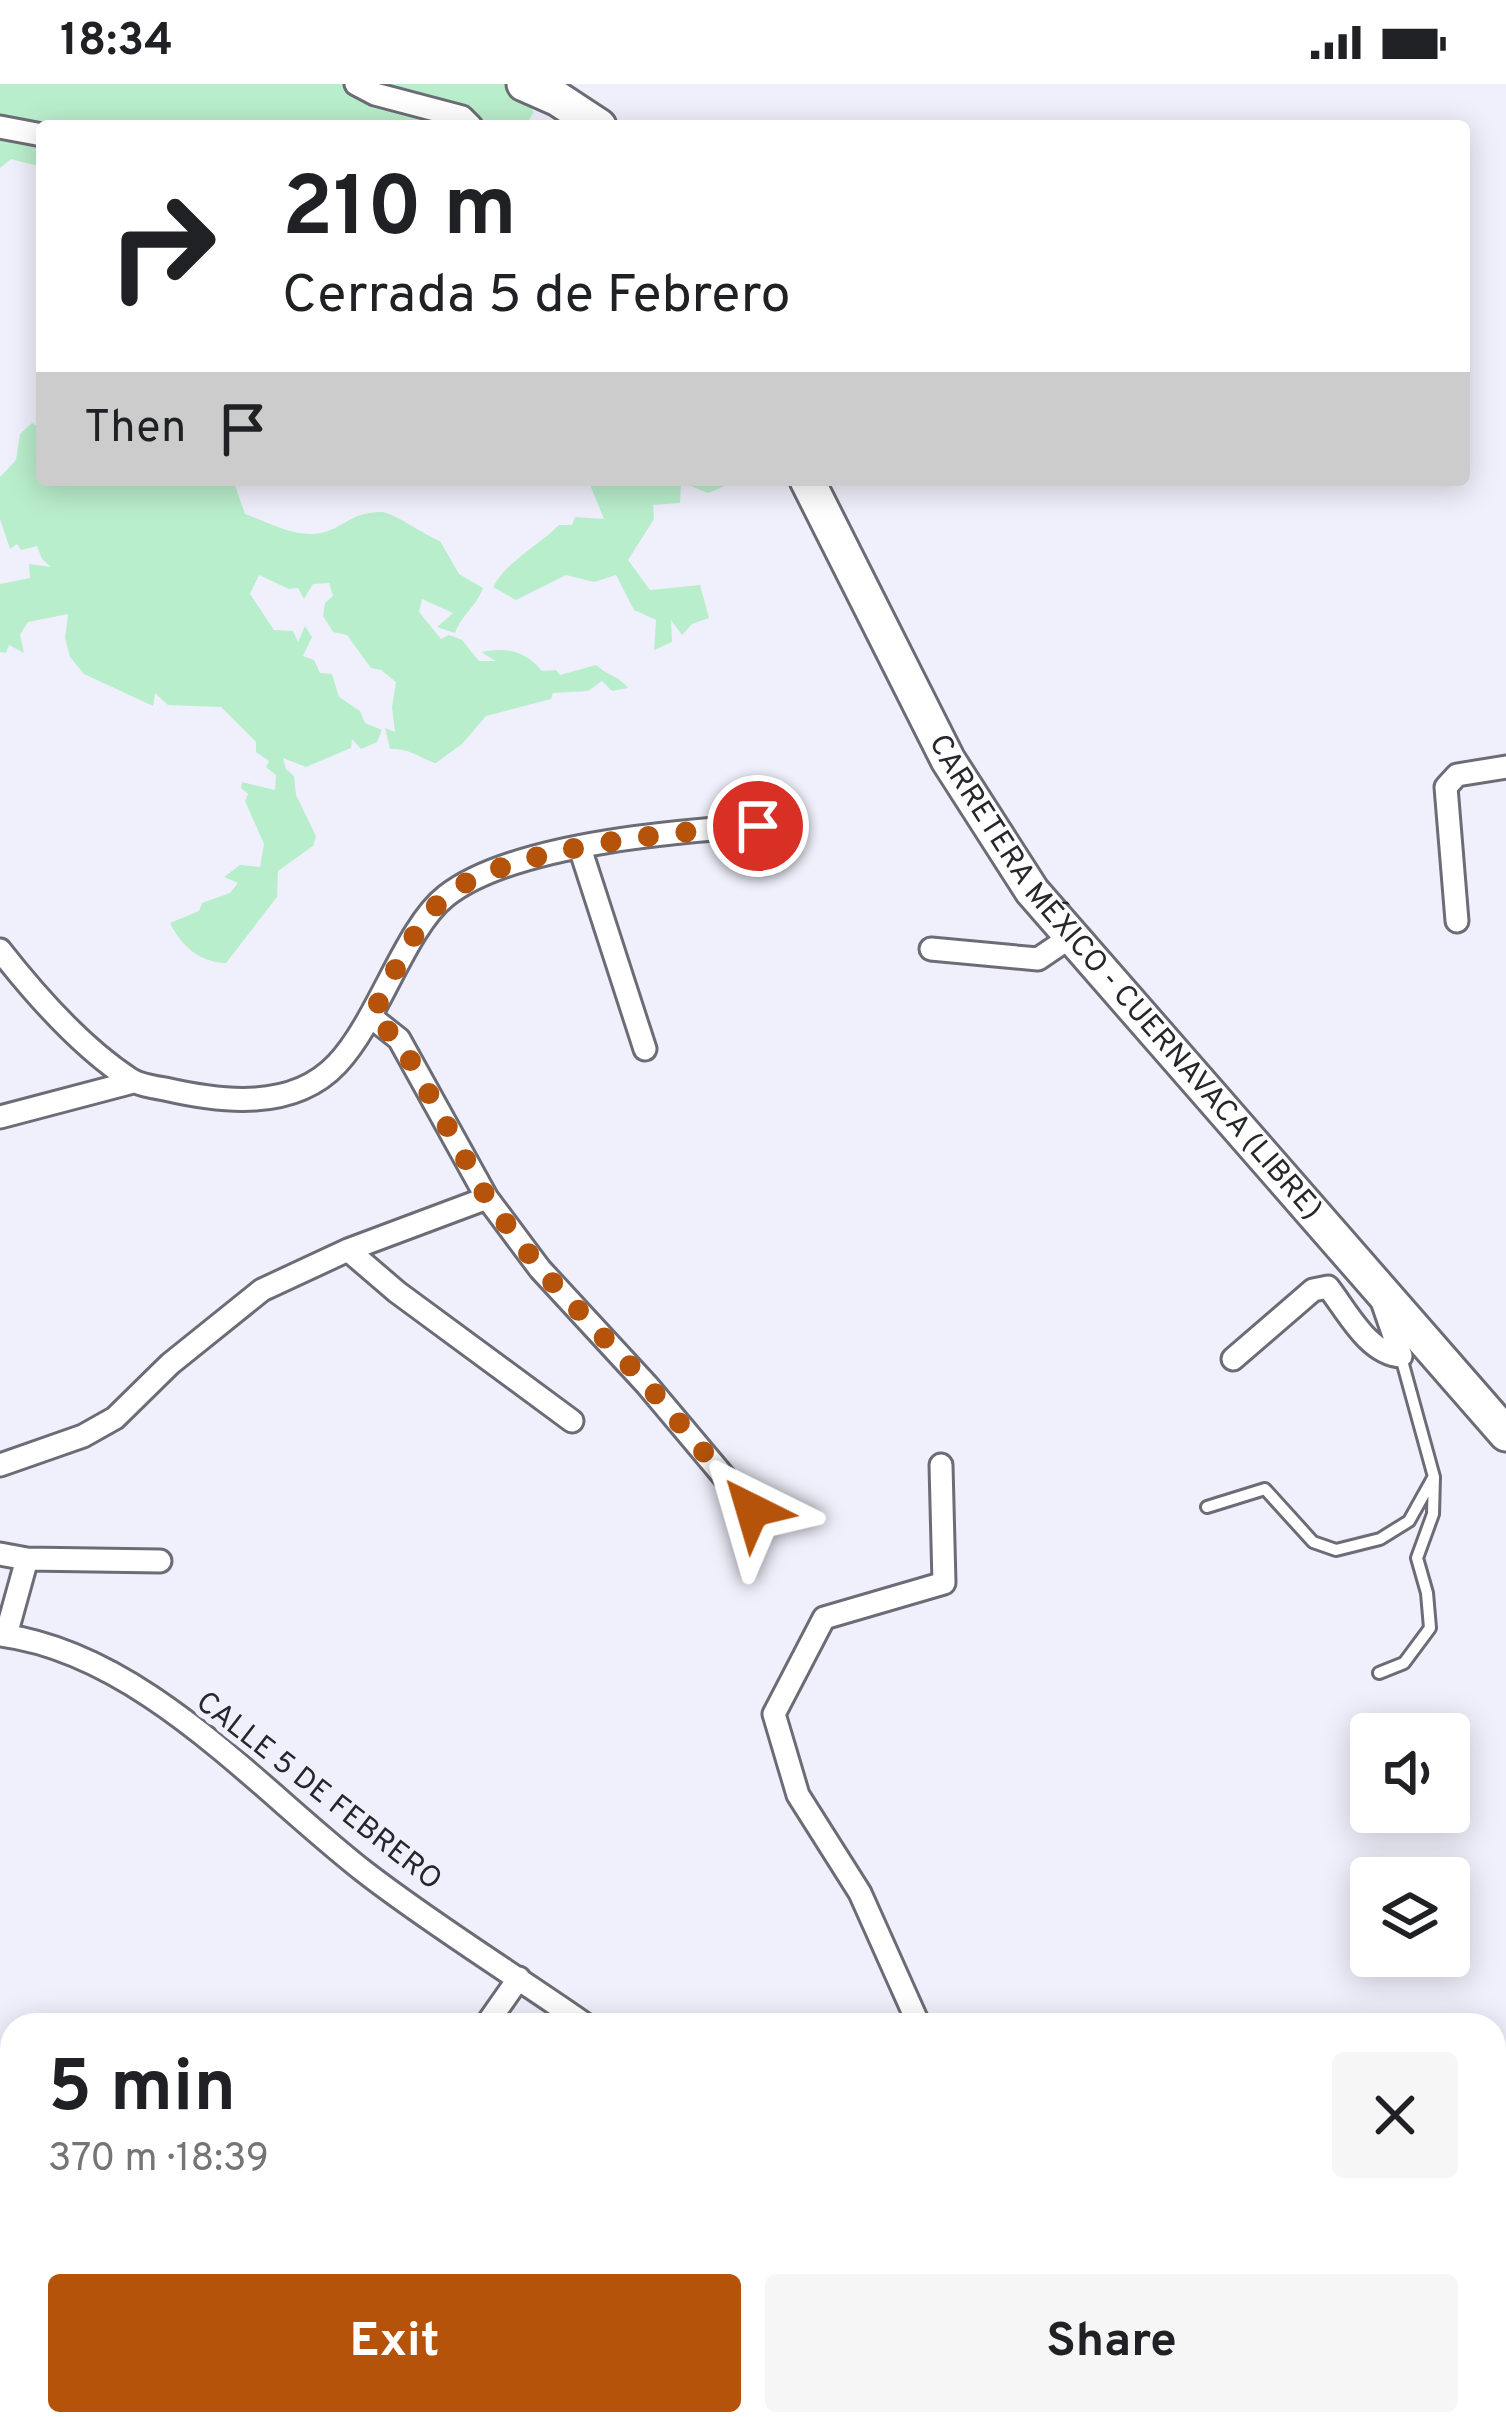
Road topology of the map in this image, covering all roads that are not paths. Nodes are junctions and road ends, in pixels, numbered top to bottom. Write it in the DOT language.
graph roads {
  1 [pos="356,84"];
  2 [pos="524,84"];
  3 [pos="465,120"];
  4 [pos="590,120"];
  5 [pos="0,127"];
  6 [pos="36,134"];
  7 [pos="810,486"];
  8 [pos="1506,767"];
  9 [pos="793,823"];
  10 [pos="580,848"];
  11 [pos="1456,921"];
  12 [pos="1069,938"];
  13 [pos="932,949"];
  14 [pos="0,950"];
  15 [pos="371,1017"];
  16 [pos="645,1049"];
  17 [pos="133,1082"];
  18 [pos="0,1118"];
  19 [pos="487,1198"];
  20 [pos="348,1250"];
  21 [pos="1376,1283"];
  22 [pos="1401,1356"];
  23 [pos="1233,1359"];
  24 [pos="572,1421"];
  25 [pos="1506,1433"];
  26 [pos="0,1465"];
  27 [pos="941,1465"];
  28 [pos="1434,1477"];
  29 [pos="1208,1507"];
  30 [pos="752,1510"];
  31 [pos="0,1553"];
  32 [pos="27,1559"];
  33 [pos="160,1561"];
  34 [pos="3,1635"];
  35 [pos="1379,1673"];
  36 [pos="519,1978"];
  37 [pos="494,2013"];
  38 [pos="569,2013"];
  39 [pos="914,2013"];
  1 -- 3 [label="street"];
  2 -- 4 [label="main road"];
  5 -- 6 [label="street"];
  7 -- 12 [label="main road, CARRETERA MÉXICO - CUERNAVACA (LIBRE)"];
  8 -- 11 [label="street"];
  9 -- 10 [label="street"];
  10 -- 15 [label="street"];
  10 -- 16 [label="street"];
  12 -- 13 [label="street"];
  12 -- 21 [label="main road, CARRETERA MÉXICO - CUERNAVACA (LIBRE)"];
  14 -- 17 [label="street"];
  15 -- 17 [label="street"];
  15 -- 19 [label="street"];
  17 -- 18 [label="street"];
  19 -- 20 [label="street"];
  19 -- 30 [label="street"];
  20 -- 24 [label="street"];
  20 -- 26 [label="street"];
  21 -- 22 [label="street"];
  21 -- 25 [label="main road, CARRETERA MÉXICO - CUERNAVACA (LIBRE)"];
  22 -- 23 [label="street"];
  22 -- 28 [label="lane"];
  27 -- 39 [label="street"];
  28 -- 29 [label="lane"];
  28 -- 35 [label="lane"];
  31 -- 32 [label="street"];
  32 -- 33 [label="street"];
  32 -- 34 [label="street"];
  34 -- 36 [label="street, CALLE 5 DE FEBRERO"];
  36 -- 37 [label="street"];
  36 -- 38 [label="street, CALLE 5 DE FEBRERO"];
}
